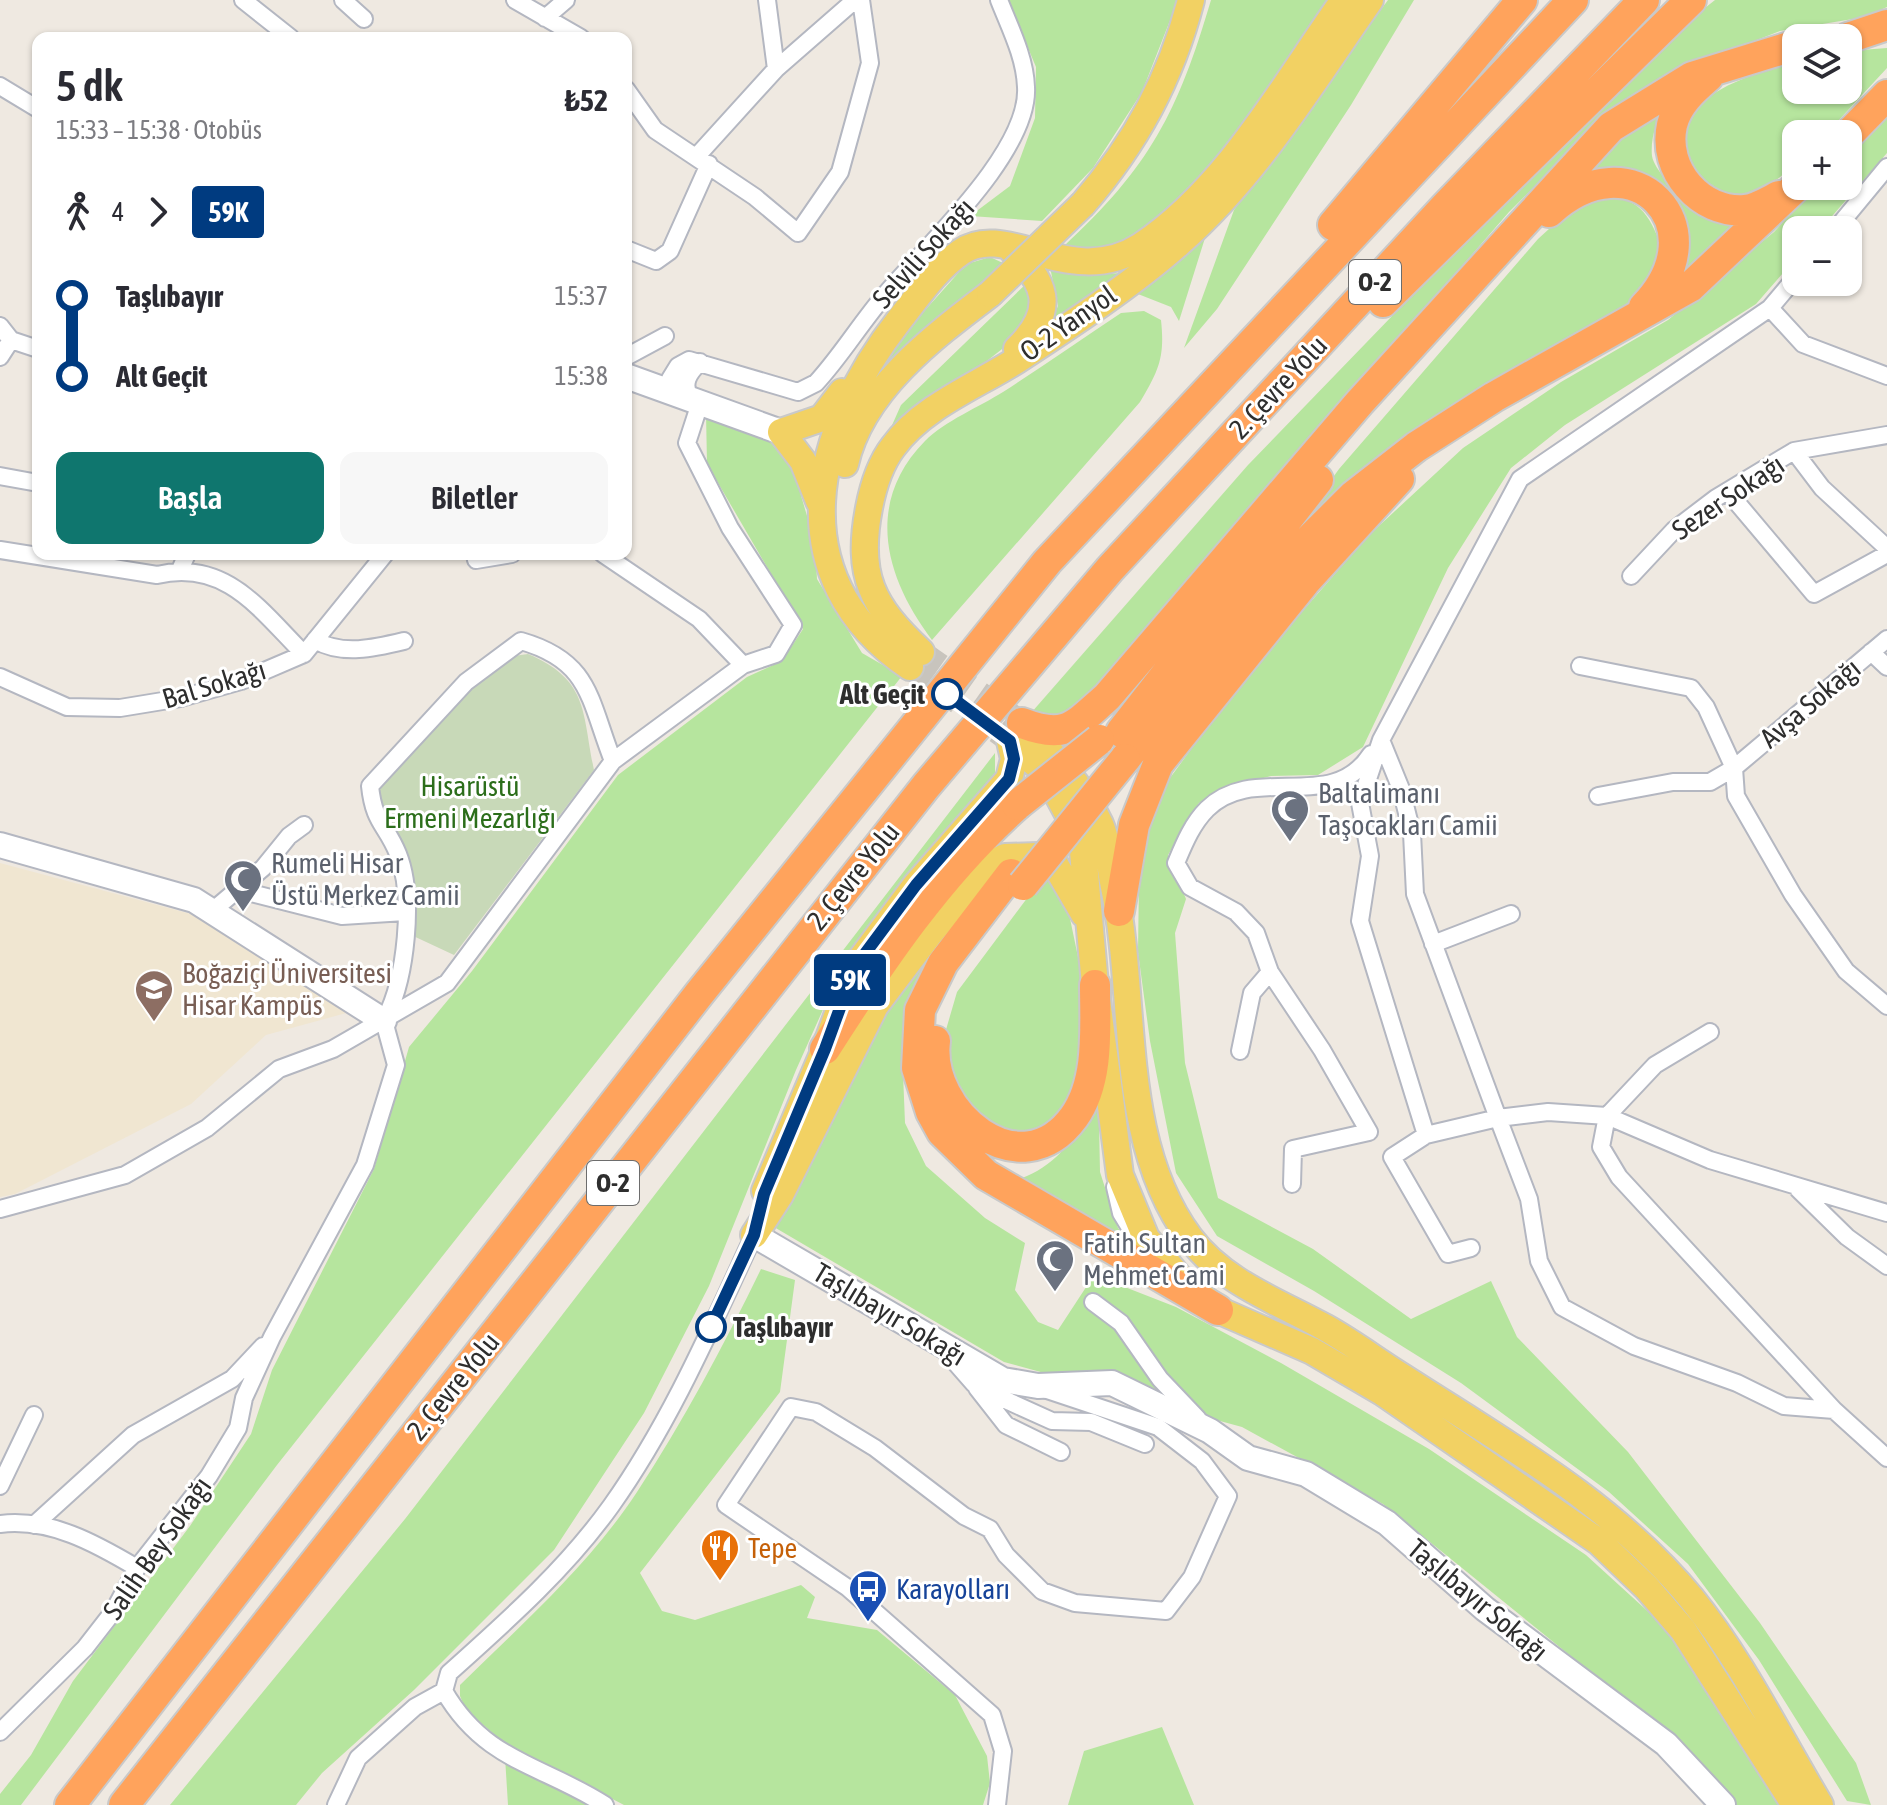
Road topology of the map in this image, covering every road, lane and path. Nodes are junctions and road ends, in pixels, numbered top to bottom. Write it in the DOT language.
graph roads {
  1 [pos="243,0"];
  2 [pos="343,0"];
  3 [pos="515,0"];
  4 [pos="566,0"];
  5 [pos="767,0"];
  6 [pos="855,0"];
  7 [pos="861,0"];
  8 [pos="999,0"];
  9 [pos="1191,0"];
  10 [pos="1344,0"];
  11 [pos="1370,0"];
  12 [pos="1522,0"];
  13 [pos="1573,0"];
  14 [pos="1644,0"];
  15 [pos="1691,0"];
  16 [pos="545,18"];
  17 [pos="364,19"];
  18 [pos="1887,25"];
  19 [pos="282,32"];
  20 [pos="570,32"];
  21 [pos="1862,34"];
  22 [pos="1887,34"];
  23 [pos="1862,37"];
  24 [pos="1782,49"];
  25 [pos="1742,60"];
  26 [pos="776,69"];
  27 [pos="0,86"];
  28 [pos="1887,95"];
  29 [pos="632,97"];
  30 [pos="32,105"];
  31 [pos="1862,121"];
  32 [pos="703,160"];
  33 [pos="1887,167"];
  34 [pos="1782,194"];
  35 [pos="1782,200"];
  36 [pos="1847,216"];
  37 [pos="1008,246"];
  38 [pos="632,251"];
  39 [pos="990,294"];
  40 [pos="1782,294"];
  41 [pos="1458,297"];
  42 [pos="1770,308"];
  43 [pos="1632,320"];
  44 [pos="0,326"];
  45 [pos="1424,332"];
  46 [pos="665,336"];
  47 [pos="11,340"];
  48 [pos="882,343"];
  49 [pos="32,347"];
  50 [pos="632,354"];
  51 [pos="0,357"];
  52 [pos="992,375"];
  53 [pos="1887,376"];
  54 [pos="632,378"];
  55 [pos="689,399"];
  56 [pos="1462,417"];
  57 [pos="781,432"];
  58 [pos="1887,435"];
  59 [pos="1794,451"];
  60 [pos="0,476"];
  61 [pos="32,482"];
  62 [pos="1728,492"];
  63 [pos="821,506"];
  64 [pos="1887,548"];
  65 [pos="0,550"];
  66 [pos="1887,554"];
  67 [pos="32,555"];
  68 [pos="63,560"];
  69 [pos="380,560"];
  70 [pos="612,560"];
  71 [pos="863,560"];
  72 [pos="184,562"];
  73 [pos="1047,562"];
  74 [pos="1110,569"];
  75 [pos="1631,576"];
  76 [pos="840,594"];
  77 [pos="1887,639"];
  78 [pos="315,640"];
  79 [pos="404,641"];
  80 [pos="1871,652"];
  81 [pos="304,654"];
  82 [pos="743,665"];
  83 [pos="1580,666"];
  84 [pos="1887,667"];
  85 [pos="0,677"];
  86 [pos="1016,732"];
  87 [pos="1381,740"];
  88 [pos="1111,749"];
  89 [pos="613,761"];
  90 [pos="1734,768"];
  91 [pos="1598,796"];
  92 [pos="304,825"];
  93 [pos="0,845"];
  94 [pos="1017,879"];
  95 [pos="239,890"];
  96 [pos="1119,911"];
  97 [pos="211,912"];
  98 [pos="405,912"];
  99 [pos="1511,914"];
  100 [pos="1090,925"];
  101 [pos="1433,944"];
  102 [pos="1270,972"];
  103 [pos="1095,985"];
  104 [pos="1887,1006"];
  105 [pos="384,1021"];
  106 [pos="1710,1032"];
  107 [pos="825,1049"];
  108 [pos="1240,1051"];
  109 [pos="1607,1116"];
  110 [pos="1498,1118"];
  111 [pos="1426,1135"];
  112 [pos="1292,1184"];
  113 [pos="1794,1186"];
  114 [pos="0,1209"];
  115 [pos="1887,1213"];
  116 [pos="754,1235"];
  117 [pos="1471,1248"];
  118 [pos="1887,1266"];
  119 [pos="1093,1302"];
  120 [pos="1218,1310"];
  121 [pos="272,1337"];
  122 [pos="939,1341"];
  123 [pos="974,1384"];
  124 [pos="218,1386"];
  125 [pos="1038,1386"];
  126 [pos="244,1398"];
  127 [pos="1834,1410"];
  128 [pos="34,1415"];
  129 [pos="1210,1431"];
  130 [pos="1145,1444"];
  131 [pos="1061,1452"];
  132 [pos="1887,1458"];
  133 [pos="0,1486"];
  134 [pos="0,1524"];
  135 [pos="34,1525"];
  136 [pos="137,1568"];
  137 [pos="444,1691"];
  138 [pos="0,1732"];
  139 [pos="70,1805"];
  140 [pos="124,1805"];
  141 [pos="336,1805"];
  142 [pos="605,1805"];
  143 [pos="997,1805"];
  144 [pos="1723,1805"];
  145 [pos="1795,1805"];
  146 [pos="1820,1805"];
  1 -- 19 [label="street"];
  2 -- 17 [label="street"];
  3 -- 16 [label="street"];
  4 -- 16 [label="street"];
  5 -- 26 [label="street"];
  6 -- 26 [label="street"];
  7 -- 32 [label="street"];
  8 -- 55 [label="street, Selvili Sokağı"];
  9 -- 39 [label="main road, bridge"];
  10 -- 37 [label="main road"];
  11 -- 52 [label="main road, O-2 Yanyol"];
  12 -- 73 [label="highway"];
  13 -- 73 [label="highway, 2. Çevre Yolu / O-2"];
  14 -- 74 [label="highway, 2. Çevre Yolu / O-2"];
  15 -- 74 [label="highway"];
  16 -- 20 [label="street"];
  18 -- 21 [label="highway"];
  22 -- 23 [label="highway"];
  24 -- 25 [label="highway"];
  25 -- 34 [label="highway"];
  25 -- 41 [label="highway"];
  26 -- 32 [label="street"];
  27 -- 30 [label="street"];
  28 -- 31 [label="highway"];
  29 -- 32 [label="street"];
  32 -- 38 [label="street"];
  33 -- 36 [label="street"];
  35 -- 43 [label="highway"];
  37 -- 48 [label="main road"];
  37 -- 52 [label="main road"];
  39 -- 71 [label="main road"];
  39 -- 76 [label="main road"];
  40 -- 42 [label="street"];
  41 -- 43 [label="highway"];
  41 -- 45 [label="highway"];
  42 -- 53 [label="street"];
  42 -- 87 [label="street"];
  43 -- 56 [label="highway"];
  44 -- 47 [label="street"];
  45 -- 86 [label="highway"];
  45 -- 88 [label="highway"];
  46 -- 50 [label="street"];
  47 -- 49 [label="street"];
  47 -- 51 [label="street"];
  48 -- 57 [label="main road"];
  48 -- 63 [label="main road"];
  52 -- 71 [label="main road, O-2 Yanyol"];
  54 -- 55 [label="street"];
  55 -- 57 [label="street"];
  55 -- 82 [label="street"];
  56 -- 88 [label="highway"];
  56 -- 96 [label="highway"];
  57 -- 63 [label="main road"];
  58 -- 59 [label="street, Sezer Sokağı"];
  59 -- 62 [label="street, Sezer Sokağı"];
  59 -- 64 [label="street"];
  60 -- 61 [label="street"];
  62 -- 66 [label="street"];
  62 -- 75 [label="street, Sezer Sokağı"];
  63 -- 76 [label="main road"];
  65 -- 67 [label="street"];
  68 -- 72 [label="street"];
  69 -- 78 [label="street, Bal Sokağı"];
  70 -- 82 [label="street"];
  71 -- 76 [label="main road, O-2 Yanyol"];
  72 -- 81 [label="street"];
  73 -- 139 [label="highway, 2. Çevre Yolu / O-2"];
  74 -- 140 [label="highway, 2. Çevre Yolu / O-2"];
  77 -- 80 [label="street, Avşa Sokağı"];
  78 -- 79 [label="street"];
  78 -- 81 [label="street, Bal Sokağı"];
  80 -- 84 [label="street"];
  80 -- 90 [label="street, Avşa Sokağı"];
  81 -- 85 [label="street, Bal Sokağı"];
  82 -- 89 [label="street"];
  83 -- 90 [label="street"];
  86 -- 96 [label="main road"];
  86 -- 100 [label="main road"];
  86 -- 107 [label="main road"];
  87 -- 101 [label="street"];
  87 -- 102 [label="street"];
  87 -- 111 [label="street"];
  88 -- 94 [label="highway, bridge"];
  88 -- 107 [label="highway, bridge"];
  89 -- 98 [label="street"];
  89 -- 105 [label="street"];
  90 -- 91 [label="street, Avşa Sokağı"];
  90 -- 104 [label="street"];
  92 -- 95 [label="street"];
  93 -- 97 [label="street"];
  94 -- 103 [label="highway"];
  94 -- 120 [label="highway"];
  95 -- 97 [label="street"];
  95 -- 98 [label="street"];
  96 -- 146 [label="main road"];
  97 -- 105 [label="street"];
  98 -- 105 [label="street"];
  99 -- 101 [label="street"];
  100 -- 103 [label="main road"];
  100 -- 116 [label="main road"];
  101 -- 110 [label="street"];
  102 -- 108 [label="street"];
  102 -- 112 [label="street"];
  103 -- 120 [label="main road"];
  105 -- 114 [label="street"];
  105 -- 121 [label="street, Salih Bey Sokağı"];
  106 -- 109 [label="street"];
  107 -- 116 [label="main road"];
  109 -- 110 [label="street"];
  109 -- 113 [label="street"];
  109 -- 127 [label="street"];
  110 -- 111 [label="street"];
  110 -- 127 [label="street"];
  111 -- 117 [label="street"];
  113 -- 115 [label="street"];
  113 -- 118 [label="street"];
  116 -- 122 [label="street, Taşlıbayır Sokağı"];
  116 -- 137 [label="street"];
  119 -- 129 [label="street, Taşlıbayır Sokağı"];
  120 -- 145 [label="main road"];
  121 -- 124 [label="street, Salih Bey Sokağı"];
  121 -- 126 [label="street, Salih Bey Sokağı"];
  122 -- 123 [label="street"];
  122 -- 125 [label="street, Taşlıbayır Sokağı"];
  123 -- 130 [label="street"];
  123 -- 131 [label="street"];
  124 -- 126 [label="street"];
  124 -- 135 [label="street, Salih Bey Sokağı"];
  125 -- 129 [label="street, Taşlıbayır Sokağı"];
  125 -- 143 [label="street"];
  126 -- 136 [label="street, Salih Bey Sokağı"];
  127 -- 132 [label="street"];
  128 -- 133 [label="street"];
  129 -- 144 [label="street, Taşlıbayır Sokağı"];
  134 -- 135 [label="street"];
  135 -- 136 [label="street"];
  136 -- 138 [label="street, Salih Bey Sokağı"];
  137 -- 141 [label="street"];
  137 -- 142 [label="street"];
}
